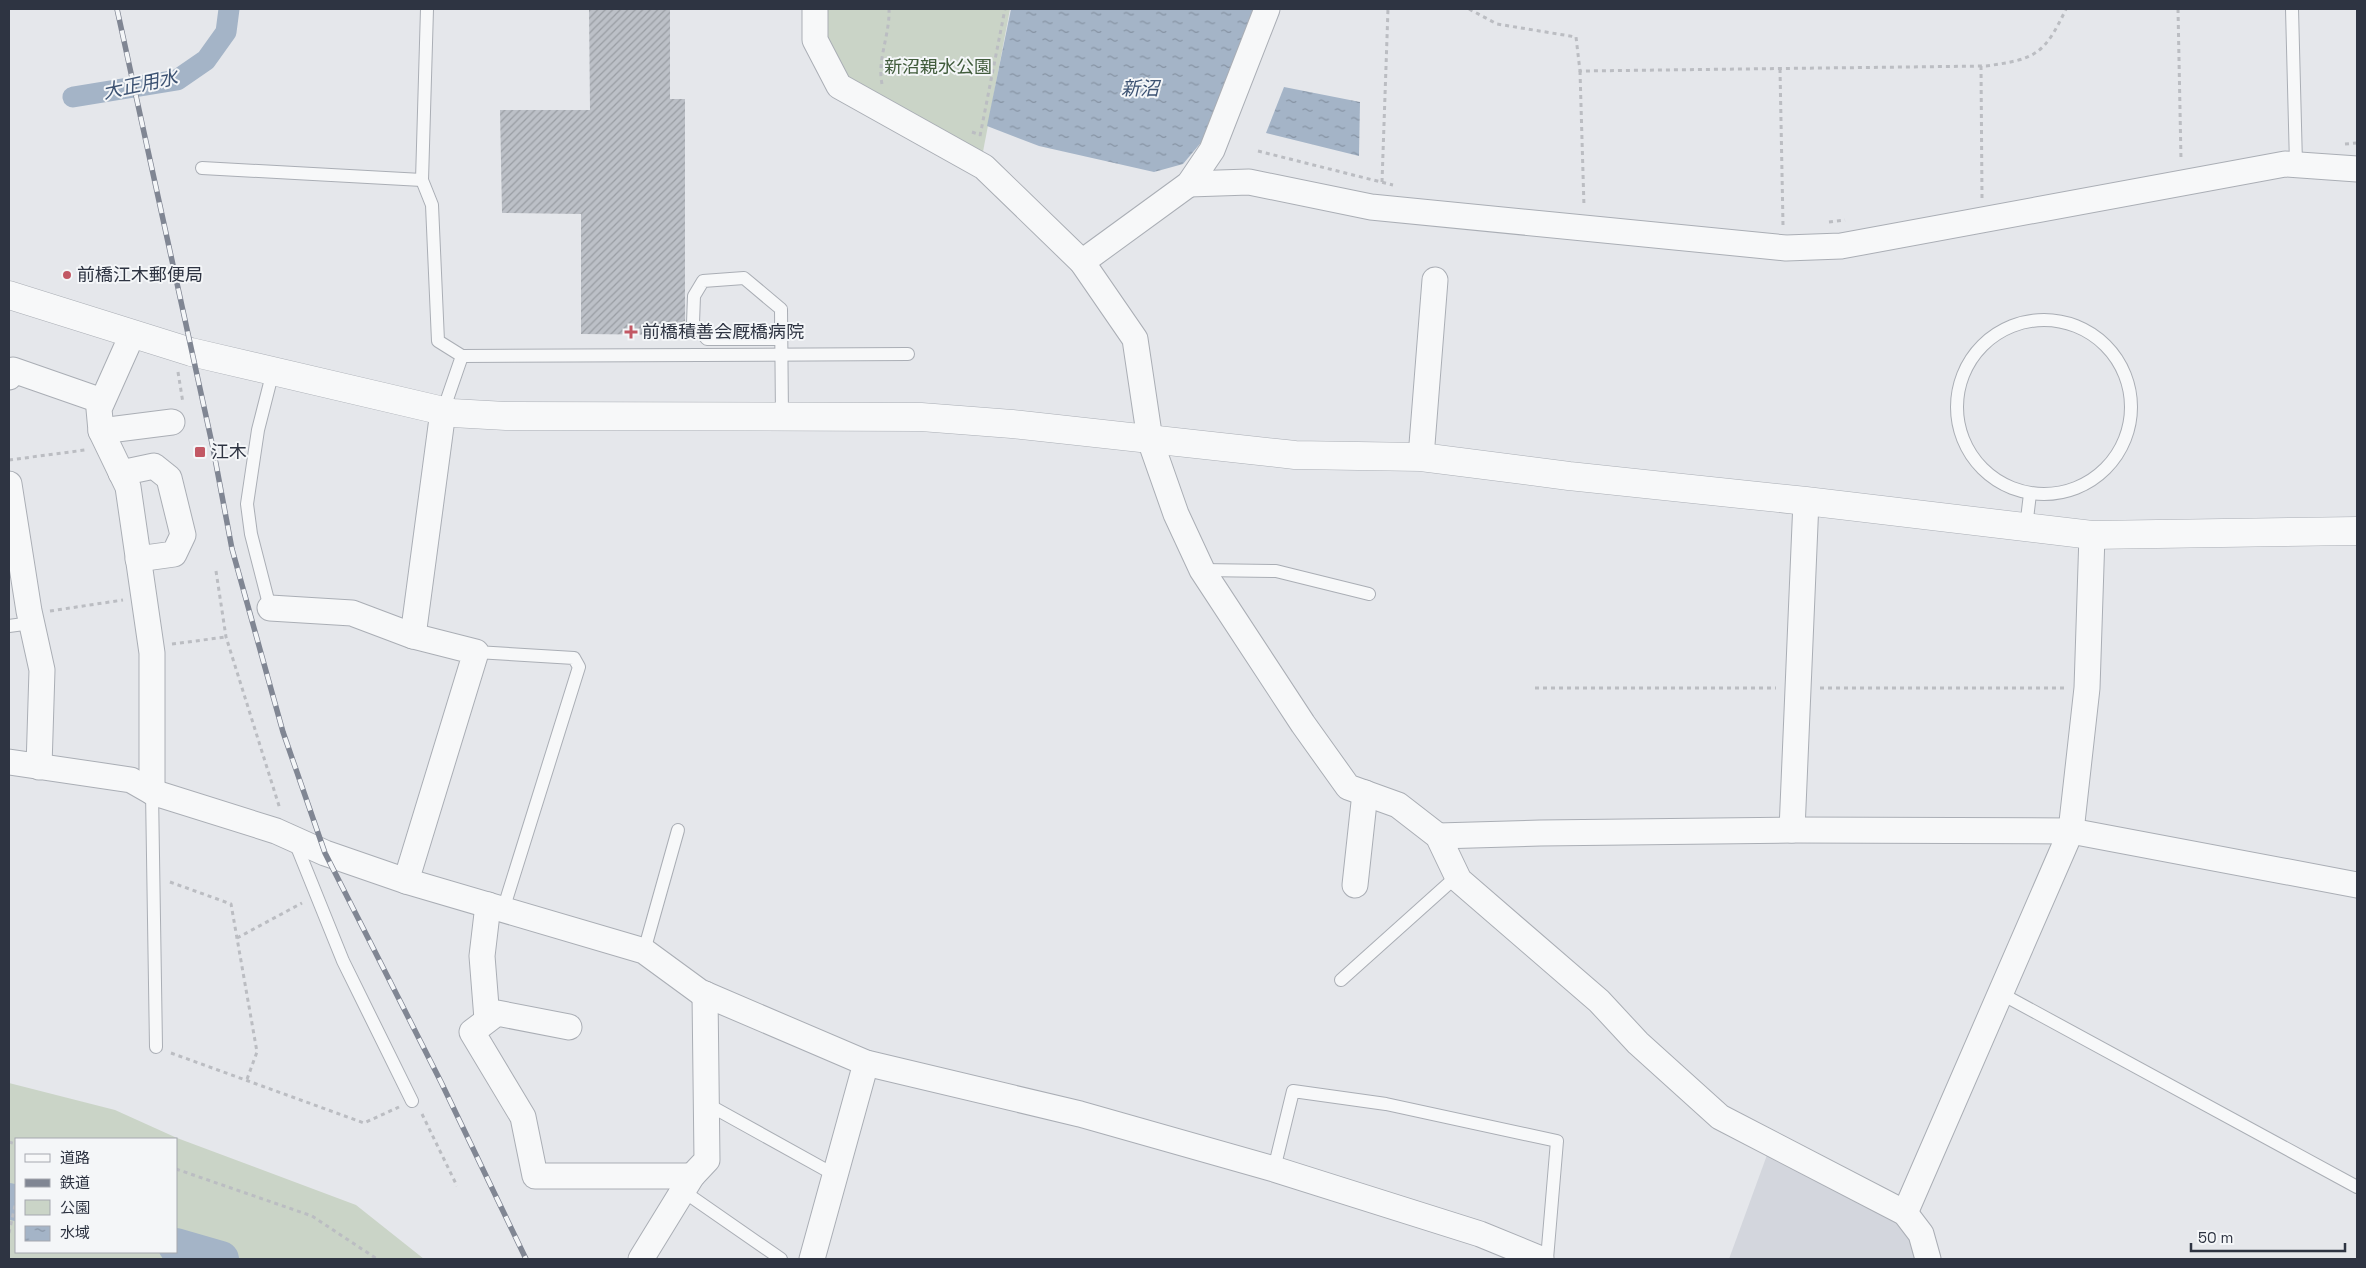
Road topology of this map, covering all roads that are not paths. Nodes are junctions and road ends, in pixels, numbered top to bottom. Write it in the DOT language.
graph roads {
  1 [pos="427,9"];
  2 [pos="815,9"];
  3 [pos="1267,9"];
  4 [pos="2292,9"];
  5 [pos="2296,164"];
  6 [pos="202,168"];
  7 [pos="2345,169"];
  8 [pos="2357,176"];
  9 [pos="422,180"];
  10 [pos="1189,184"];
  11 [pos="1082,262"];
  12 [pos="1435,280"];
  13 [pos="9,295"];
  14 [pos="132,335"];
  15 [pos="781,339"];
  16 [pos="908,354"];
  17 [pos="782,355"];
  18 [pos="462,356"];
  19 [pos="273,370"];
  20 [pos="9,377"];
  21 [pos="102,401"];
  22 [pos="443,410"];
  23 [pos="178,415"];
  24 [pos="782,417"];
  25 [pos="104,439"];
  26 [pos="1150,440"];
  27 [pos="1421,457"];
  28 [pos="121,473"];
  29 [pos="9,484"];
  30 [pos="2030,494"];
  31 [pos="1806,501"];
  32 [pos="2026,527"];
  33 [pos="2357,531"];
  34 [pos="2092,535"];
  35 [pos="138,559"];
  36 [pos="1202,570"];
  37 [pos="1369,594"];
  38 [pos="270,608"];
  39 [pos="23,621"];
  40 [pos="413,636"];
  41 [pos="476,652"];
  42 [pos="9,762"];
  43 [pos="39,766"];
  44 [pos="152,792"];
  45 [pos="1365,793"];
  46 [pos="678,830"];
  47 [pos="1792,830"];
  48 [pos="2070,831"];
  49 [pos="1438,836"];
  50 [pos="292,838"];
  51 [pos="1457,876"];
  52 [pos="406,881"];
  53 [pos="1355,885"];
  54 [pos="2357,885"];
  55 [pos="496,908"];
  56 [pos="644,951"];
  57 [pos="1341,980"];
  58 [pos="696,989"];
  59 [pos="2000,993"];
  60 [pos="487,1019"];
  61 [pos="569,1027"];
  62 [pos="156,1047"];
  63 [pos="866,1063"];
  64 [pos="412,1101"];
  65 [pos="707,1104"];
  66 [pos="1274,1169"];
  67 [pos="835,1175"];
  68 [pos="688,1184"];
  69 [pos="2357,1186"];
  70 [pos="1905,1213"];
  71 [pos="1526,1256"];
  72 [pos="641,1259"];
  73 [pos="782,1259"];
  74 [pos="812,1259"];
  75 [pos="1547,1259"];
  76 [pos="1928,1259"];
  1 -- 9 [label="lane"];
  2 -- 11 [label="street"];
  3 -- 10 [label="street"];
  4 -- 5 [label="lane"];
  5 -- 7 [label="street"];
  5 -- 10 [label="street"];
  6 -- 9 [label="lane"];
  7 -- 8 [label="lane"];
  9 -- 18 [label="lane"];
  10 -- 11 [label="street"];
  11 -- 26 [label="street"];
  12 -- 27 [label="street"];
  13 -- 14 [label="street"];
  14 -- 19 [label="street"];
  14 -- 21 [label="street"];
  15 -- 15 [label="lane"];
  15 -- 17 [label="lane"];
  16 -- 17 [label="lane"];
  17 -- 18 [label="lane"];
  17 -- 24 [label="lane"];
  18 -- 22 [label="lane"];
  19 -- 22 [label="street"];
  19 -- 38 [label="lane"];
  20 -- 21 [label="street"];
  21 -- 25 [label="street"];
  22 -- 24 [label="street"];
  22 -- 40 [label="street"];
  23 -- 25 [label="street"];
  24 -- 26 [label="street"];
  25 -- 28 [label="street"];
  26 -- 27 [label="street"];
  26 -- 36 [label="street"];
  27 -- 31 [label="street"];
  28 -- 35 [label="street"];
  28 -- 35 [label="street"];
  29 -- 39 [label="street"];
  30 -- 30 [label="lane"];
  30 -- 32 [label="lane"];
  31 -- 32 [label="street"];
  31 -- 47 [label="street"];
  32 -- 34 [label="street"];
  33 -- 34 [label="street"];
  34 -- 48 [label="street"];
  35 -- 44 [label="street"];
  36 -- 37 [label="lane"];
  36 -- 45 [label="street"];
  38 -- 40 [label="street"];
  39 -- 43 [label="street"];
  40 -- 41 [label="street"];
  41 -- 52 [label="street"];
  41 -- 55 [label="lane"];
  42 -- 43 [label="street"];
  43 -- 44 [label="street"];
  44 -- 50 [label="street"];
  44 -- 62 [label="lane"];
  45 -- 49 [label="street"];
  45 -- 53 [label="street"];
  46 -- 56 [label="lane"];
  47 -- 48 [label="street"];
  47 -- 49 [label="street"];
  48 -- 54 [label="street"];
  48 -- 59 [label="street"];
  49 -- 51 [label="street"];
  50 -- 52 [label="street"];
  50 -- 64 [label="lane"];
  51 -- 57 [label="lane"];
  51 -- 70 [label="street"];
  52 -- 55 [label="street"];
  55 -- 56 [label="street"];
  55 -- 60 [label="street"];
  56 -- 58 [label="street"];
  58 -- 63 [label="street"];
  58 -- 65 [label="street"];
  58 -- 68 [label="street"];
  59 -- 69 [label="lane"];
  59 -- 70 [label="street"];
  60 -- 61 [label="street"];
  60 -- 68 [label="street"];
  63 -- 66 [label="street"];
  63 -- 67 [label="street"];
  65 -- 67 [label="lane"];
  65 -- 68 [label="street"];
  66 -- 71 [label="street"];
  66 -- 75 [label="lane"];
  67 -- 74 [label="street"];
  68 -- 72 [label="street"];
  68 -- 73 [label="lane"];
  70 -- 76 [label="street"];
}
